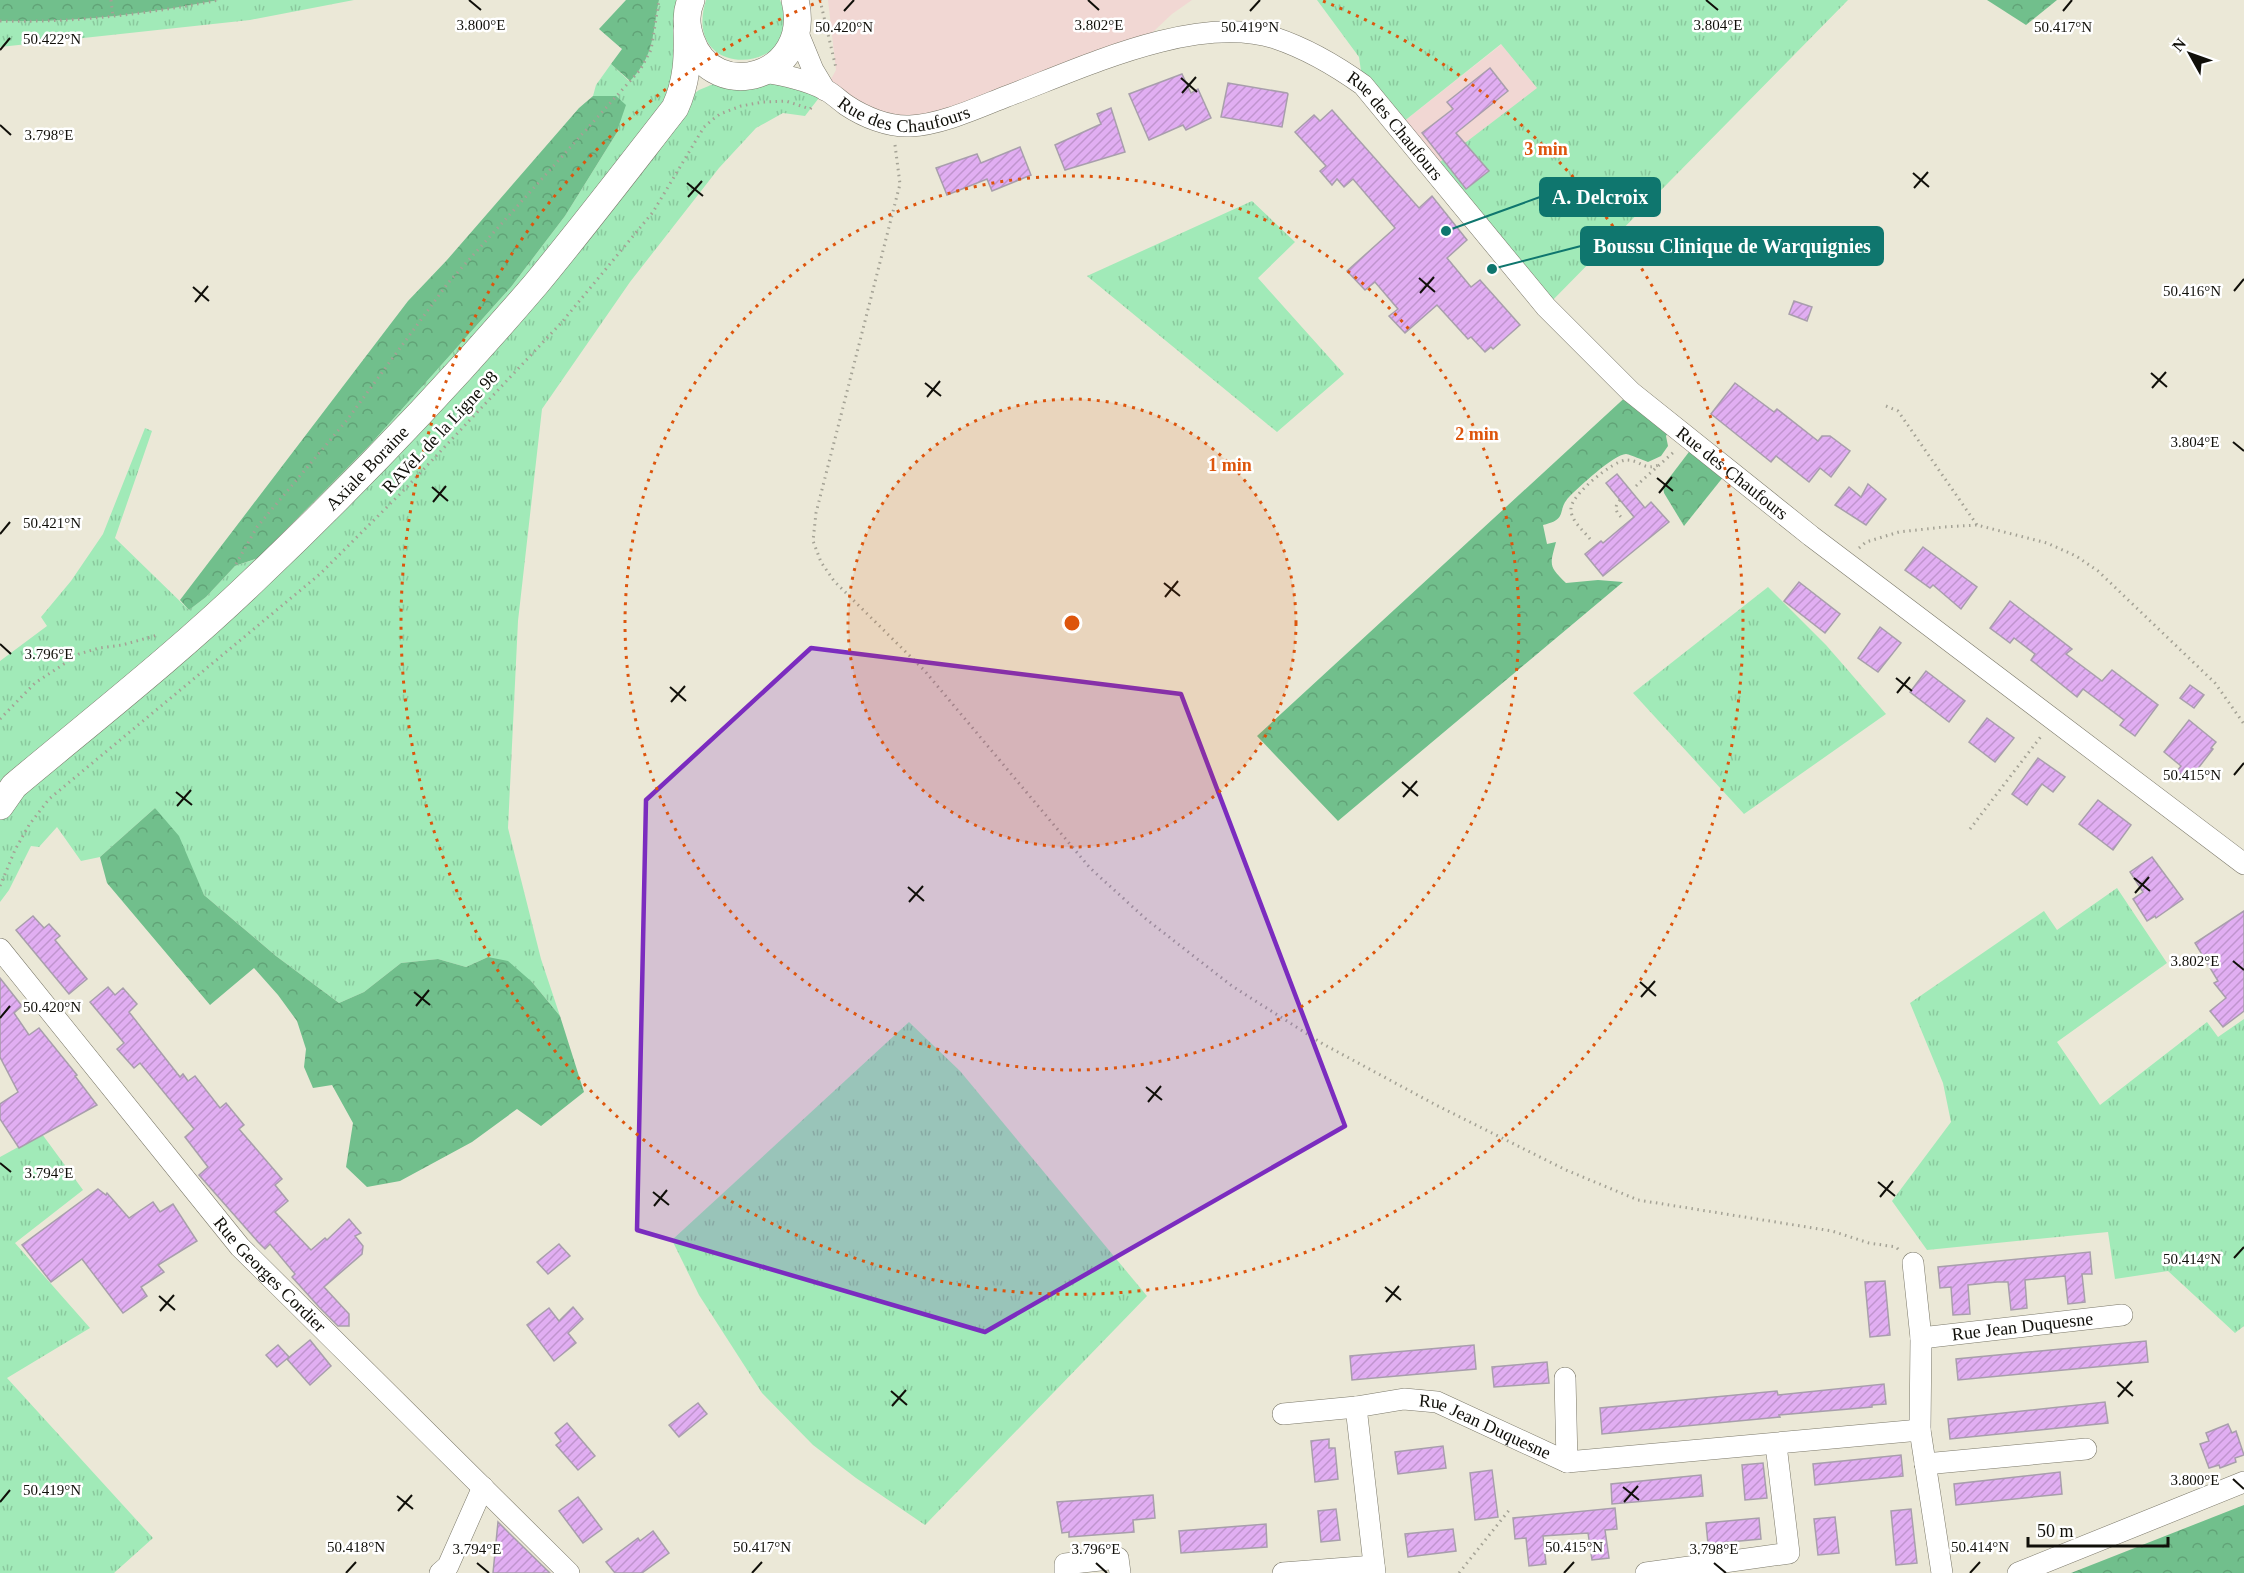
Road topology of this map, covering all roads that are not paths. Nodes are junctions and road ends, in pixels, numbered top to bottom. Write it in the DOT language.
graph roads {
  1 [pos="795,0"];
  2 [pos="688,9"];
  3 [pos="797,31"];
  4 [pos="763,72"];
  5 [pos="733,76"];
  6 [pos="825,90"];
  7 [pos="675,108"];
  8 [pos="5,794"];
  9 [pos="2244,864"];
  10 [pos="0,950"];
  11 [pos="1913,1263"];
  12 [pos="2122,1315"];
  13 [pos="1921,1338"];
  14 [pos="1565,1378"];
  15 [pos="1356,1407"];
  16 [pos="1283,1414"];
  17 [pos="1920,1430"];
  18 [pos="1776,1445"];
  19 [pos="2086,1449"];
  20 [pos="1567,1462"];
  21 [pos="1925,1464"];
  22 [pos="2244,1482"];
  23 [pos="483,1487"];
  24 [pos="1375,1569"];
  25 [pos="440,1573"];
  26 [pos="569,1573"];
  27 [pos="1065,1573"];
  28 [pos="1120,1573"];
  29 [pos="1283,1573"];
  30 [pos="1646,1573"];
  31 [pos="1942,1573"];
  32 [pos="2018,1573"];
  1 -- 3 [label="main road"];
  2 -- 5 [label="main road"];
  2 -- 7 [label="main road, Axiale Boraine"];
  3 -- 4 [label="main road"];
  3 -- 6 [label="street, Rue des Chaufours"];
  4 -- 5 [label="main road, Axiale Boraine"];
  4 -- 6 [label="street, Rue des Chaufours"];
  5 -- 7 [label="main road, Axiale Boraine"];
  6 -- 9 [label="street, Rue des Chaufours"];
  7 -- 8 [label="main road, Axiale Boraine"];
  10 -- 23 [label="street, Rue Georges Cordier"];
  11 -- 13 [label="street"];
  12 -- 13 [label="street, Rue Jean Duquesne"];
  13 -- 17 [label="street"];
  14 -- 20 [label="street"];
  15 -- 16 [label="street, Rue Jean Duquesne"];
  15 -- 20 [label="street, Rue Jean Duquesne"];
  15 -- 24 [label="street"];
  17 -- 18 [label="street, Rue Jean Duquesne"];
  17 -- 21 [label="street"];
  18 -- 20 [label="street, Rue Jean Duquesne"];
  18 -- 30 [label="street"];
  19 -- 21 [label="street"];
  21 -- 31 [label="street"];
  22 -- 32 [label="street"];
  23 -- 25 [label="street"];
  23 -- 26 [label="street, Rue Georges Cordier"];
  24 -- 29 [label="street"];
  27 -- 28 [label="street"];
}
